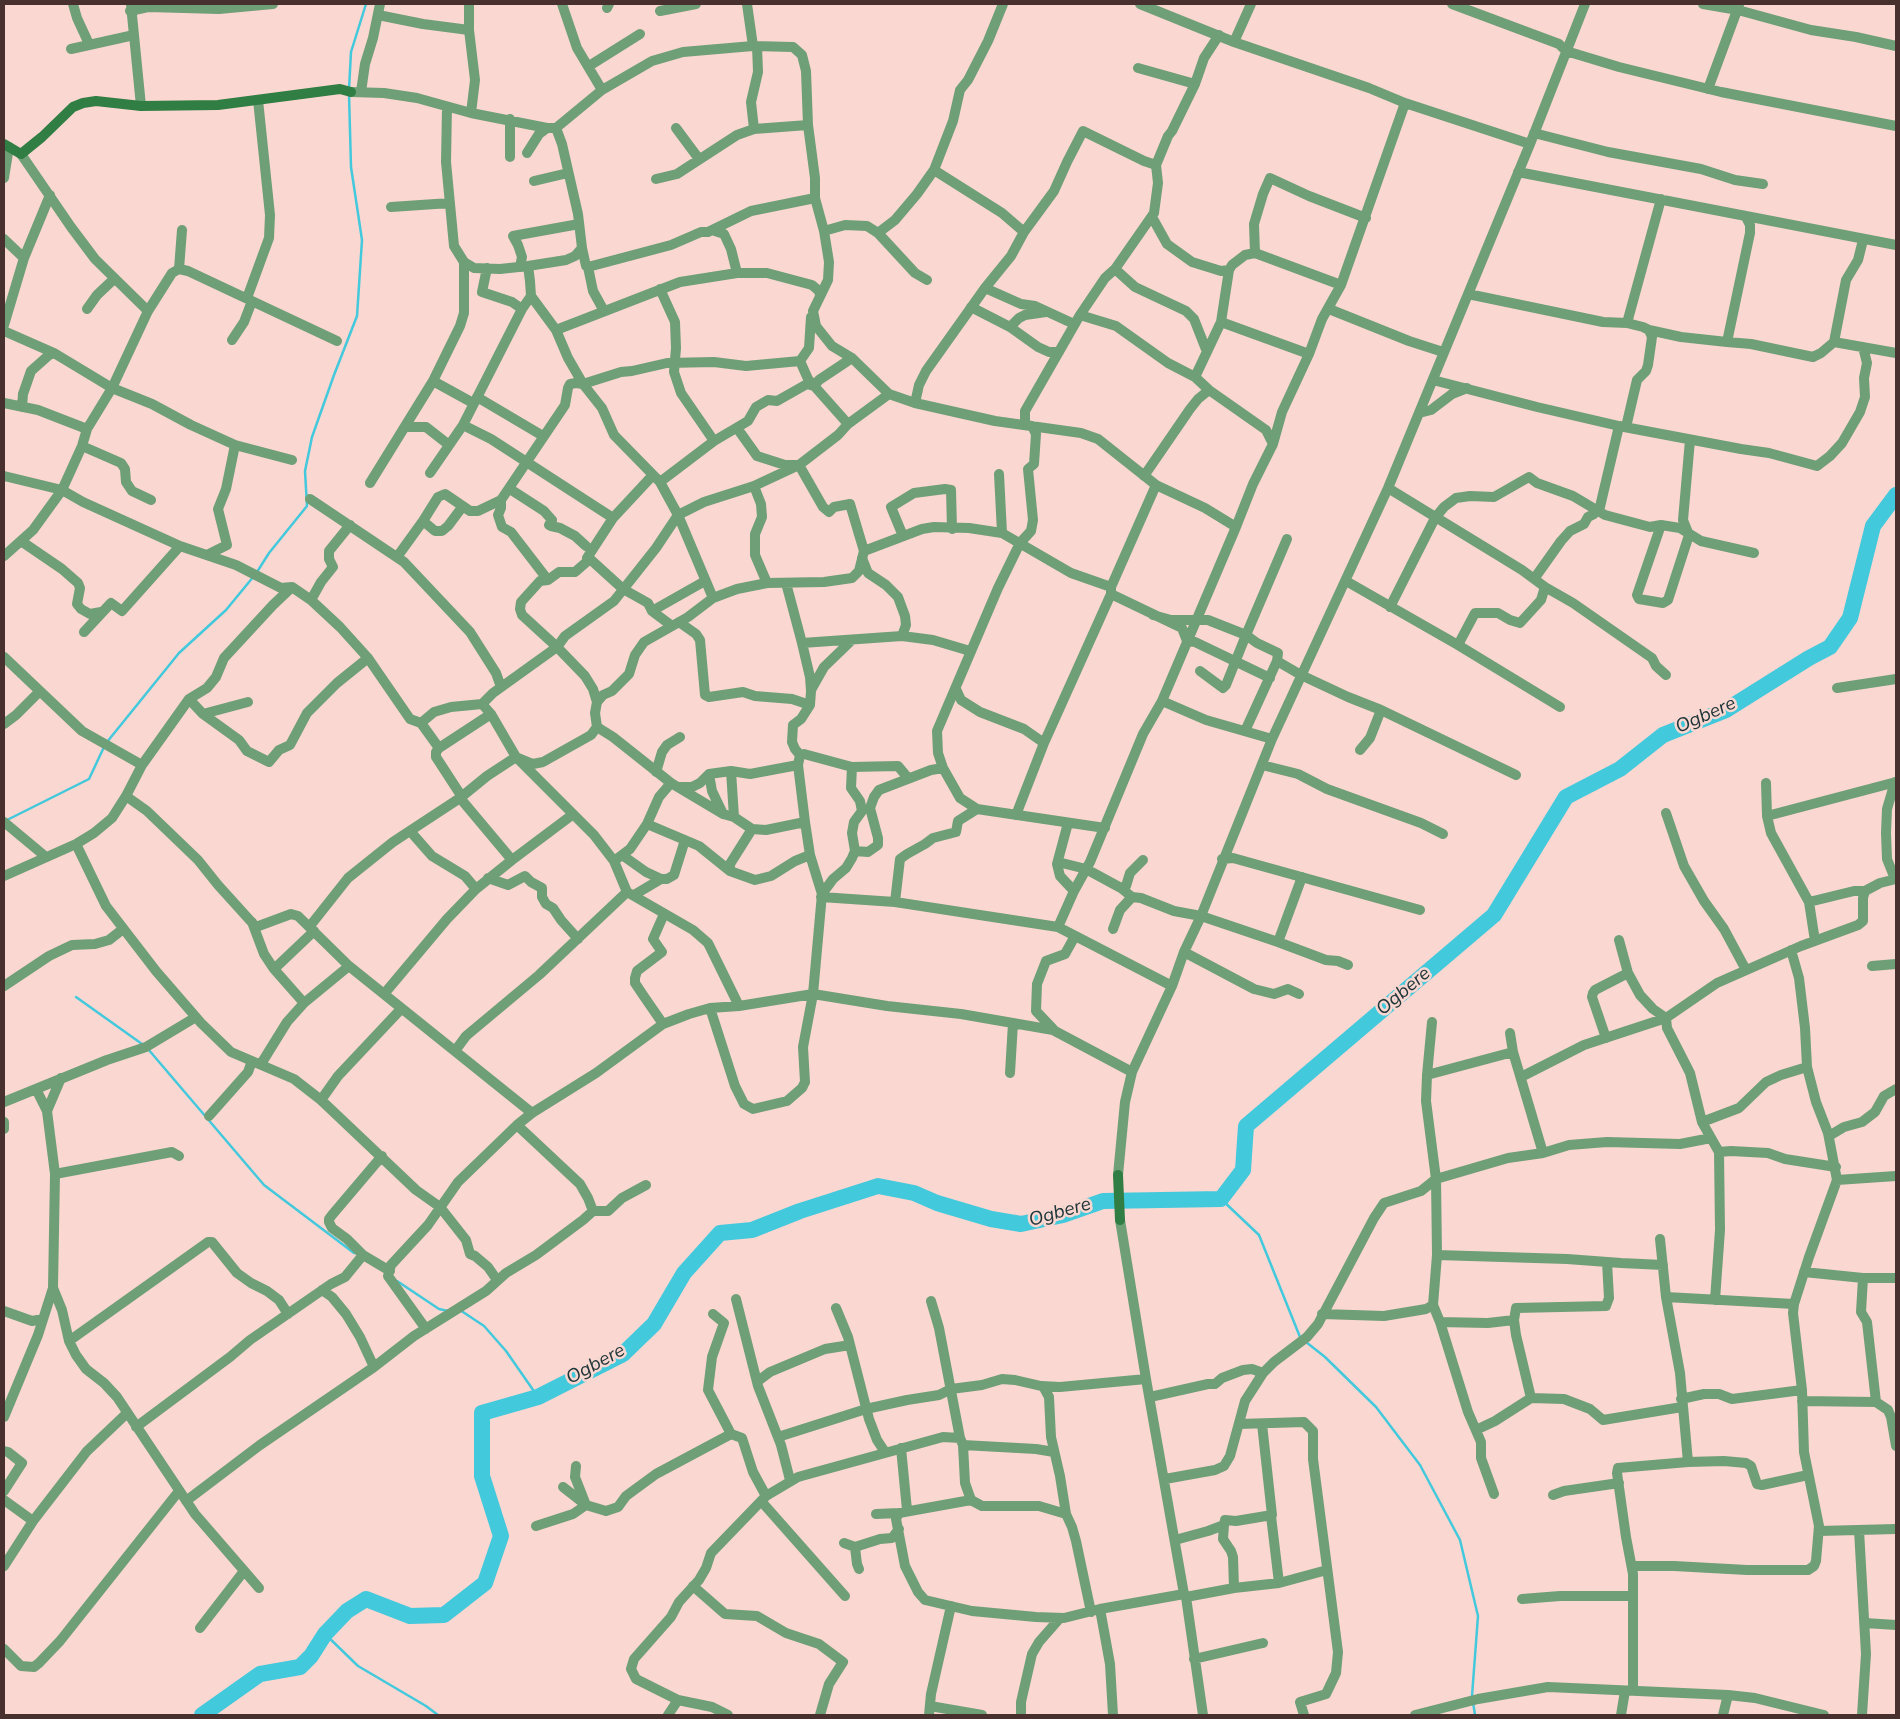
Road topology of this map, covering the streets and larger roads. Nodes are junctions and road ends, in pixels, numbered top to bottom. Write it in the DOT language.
graph roads {
  1 [pos="73,4"];
  2 [pos="268,4"];
  3 [pos="272,4"];
  4 [pos="380,4"];
  5 [pos="469,4"];
  6 [pos="562,4"];
  7 [pos="696,4"];
  8 [pos="747,4"];
  9 [pos="1003,4"];
  10 [pos="1140,4"];
  11 [pos="1251,4"];
  12 [pos="1452,4"];
  13 [pos="1585,4"];
  14 [pos="1703,4"];
  15 [pos="131,7"];
  16 [pos="1739,7"];
  17 [pos="660,11"];
  18 [pos="378,15"];
  19 [pos="469,30"];
  20 [pos="640,34"];
  21 [pos="134,35"];
  22 [pos="1219,35"];
  23 [pos="1234,42"];
  24 [pos="89,44"];
  25 [pos="755,46"];
  26 [pos="1896,46"];
  27 [pos="71,49"];
  28 [pos="1566,51"];
  29 [pos="589,66"];
  30 [pos="1138,68"];
  31 [pos="1195,84"];
  32 [pos="1708,88"];
  33 [pos="602,90"];
  34 [pos="356,92"];
  35 [pos="258,100"];
  36 [pos="1405,103"];
  37 [pos="141,106"];
  38 [pos="447,107"];
  39 [pos="471,113"];
  40 [pos="510,120"];
  41 [pos="808,125"];
  42 [pos="1896,126"];
  43 [pos="552,128"];
  44 [pos="676,128"];
  45 [pos="754,129"];
  46 [pos="1534,133"];
  47 [pos="1530,144"];
  48 [pos="7,145"];
  49 [pos="21,154"];
  50 [pos="527,154"];
  51 [pos="510,157"];
  52 [pos="699,159"];
  53 [pos="1156,165"];
  54 [pos="934,170"];
  55 [pos="1518,172"];
  56 [pos="568,173"];
  57 [pos="4,178"];
  58 [pos="656,179"];
  59 [pos="534,181"];
  60 [pos="1763,184"];
  61 [pos="50,195"];
  62 [pos="816,198"];
  63 [pos="1661,200"];
  64 [pos="450,203"];
  65 [pos="391,207"];
  66 [pos="1152,217"];
  67 [pos="1366,218"];
  68 [pos="1746,218"];
  69 [pos="579,224"];
  70 [pos="182,230"];
  71 [pos="712,230"];
  72 [pos="824,231"];
  73 [pos="1024,232"];
  74 [pos="878,233"];
  75 [pos="4,239"];
  76 [pos="1863,240"];
  77 [pos="1896,245"];
  78 [pos="582,248"];
  79 [pos="1255,253"];
  80 [pos="24,258"];
  81 [pos="464,262"];
  82 [pos="524,266"];
  83 [pos="588,267"];
  84 [pos="486,268"];
  85 [pos="178,269"];
  86 [pos="1115,269"];
  87 [pos="1229,270"];
  88 [pos="737,273"];
  89 [pos="114,279"];
  90 [pos="927,280"];
  91 [pos="1341,285"];
  92 [pos="985,288"];
  93 [pos="660,289"];
  94 [pos="8,293"];
  95 [pos="1468,294"];
  96 [pos="820,295"];
  97 [pos="530,296"];
  98 [pos="249,299"];
  99 [pos="971,308"];
  100 [pos="87,309"];
  101 [pos="522,309"];
  102 [pos="1329,309"];
  103 [pos="148,311"];
  104 [pos="604,311"];
  105 [pos="813,311"];
  106 [pos="1047,311"];
  107 [pos="1077,320"];
  108 [pos="1221,322"];
  109 [pos="1627,322"];
  110 [pos="4,325"];
  111 [pos="1010,328"];
  112 [pos="556,330"];
  113 [pos="1649,330"];
  114 [pos="4,332"];
  115 [pos="232,340"];
  116 [pos="337,341"];
  117 [pos="1727,342"];
  118 [pos="1834,342"];
  119 [pos="1863,346"];
  120 [pos="1059,352"];
  121 [pos="1207,352"];
  122 [pos="1444,352"];
  123 [pos="54,353"];
  124 [pos="1896,353"];
  125 [pos="1309,354"];
  126 [pos="852,358"];
  127 [pos="800,361"];
  128 [pos="676,364"];
  129 [pos="1195,377"];
  130 [pos="1433,380"];
  131 [pos="433,381"];
  132 [pos="584,384"];
  133 [pos="814,386"];
  134 [pos="112,388"];
  135 [pos="1468,388"];
  136 [pos="1210,390"];
  137 [pos="889,394"];
  138 [pos="475,400"];
  139 [pos="4,403"];
  140 [pos="915,403"];
  141 [pos="22,407"];
  142 [pos="1419,414"];
  143 [pos="848,424"];
  144 [pos="463,425"];
  145 [pos="1025,425"];
  146 [pos="1622,426"];
  147 [pos="405,427"];
  148 [pos="737,428"];
  149 [pos="87,429"];
  150 [pos="543,436"];
  151 [pos="1690,440"];
  152 [pos="714,441"];
  153 [pos="1273,444"];
  154 [pos="235,445"];
  155 [pos="449,445"];
  156 [pos="82,446"];
  157 [pos="292,460"];
  158 [pos="527,462"];
  159 [pos="799,465"];
  160 [pos="539,469"];
  161 [pos="430,473"];
  162 [pos="999,474"];
  163 [pos="4,476"];
  164 [pos="1144,476"];
  165 [pos="517,478"];
  166 [pos="656,478"];
  167 [pos="370,482"];
  168 [pos="1156,485"];
  169 [pos="754,486"];
  170 [pos="1388,488"];
  171 [pos="510,489"];
  172 [pos="62,490"];
  173 [pos="310,498"];
  174 [pos="151,500"];
  175 [pos="501,500"];
  176 [pos="463,506"];
  177 [pos="1598,510"];
  178 [pos="678,515"];
  179 [pos="614,518"];
  180 [pos="1435,518"];
  181 [pos="423,521"];
  182 [pos="350,525"];
  183 [pos="1661,525"];
  184 [pos="1236,527"];
  185 [pos="952,529"];
  186 [pos="1002,533"];
  187 [pos="1690,535"];
  188 [pos="903,536"];
  189 [pos="1287,539"];
  190 [pos="600,541"];
  191 [pos="21,542"];
  192 [pos="1020,543"];
  193 [pos="180,546"];
  194 [pos="586,546"];
  195 [pos="1754,553"];
  196 [pos="863,554"];
  197 [pos="208,555"];
  198 [pos="4,556"];
  199 [pos="397,557"];
  200 [pos="588,558"];
  201 [pos="1534,579"];
  202 [pos="548,580"];
  203 [pos="705,581"];
  204 [pos="1346,581"];
  205 [pos="767,583"];
  206 [pos="786,583"];
  207 [pos="292,587"];
  208 [pos="1545,587"];
  209 [pos="623,589"];
  210 [pos="1111,591"];
  211 [pos="714,598"];
  212 [pos="311,600"];
  213 [pos="1390,607"];
  214 [pos="652,611"];
  215 [pos="101,612"];
  216 [pos="1153,615"];
  217 [pos="1196,619"];
  218 [pos="675,624"];
  219 [pos="84,632"];
  220 [pos="1246,635"];
  221 [pos="902,636"];
  222 [pos="852,640"];
  223 [pos="1187,641"];
  224 [pos="802,643"];
  225 [pos="1458,645"];
  226 [pos="557,647"];
  227 [pos="970,652"];
  228 [pos="4,657"];
  229 [pos="368,658"];
  230 [pos="1236,662"];
  231 [pos="1277,662"];
  232 [pos="1200,671"];
  233 [pos="1301,674"];
  234 [pos="1666,676"];
  235 [pos="1270,678"];
  236 [pos="1896,679"];
  237 [pos="501,687"];
  238 [pos="956,688"];
  239 [pos="1837,688"];
  240 [pos="811,691"];
  241 [pos="39,692"];
  242 [pos="189,699"];
  243 [pos="1162,701"];
  244 [pos="248,702"];
  245 [pos="597,702"];
  246 [pos="482,704"];
  247 [pos="810,705"];
  248 [pos="1560,707"];
  249 [pos="1381,710"];
  250 [pos="203,714"];
  251 [pos="491,714"];
  252 [pos="4,724"];
  253 [pos="421,724"];
  254 [pos="597,727"];
  255 [pos="1246,731"];
  256 [pos="680,737"];
  257 [pos="1272,739"];
  258 [pos="1044,743"];
  259 [pos="440,748"];
  260 [pos="1360,750"];
  261 [pos="516,757"];
  262 [pos="799,760"];
  263 [pos="142,765"];
  264 [pos="1262,765"];
  265 [pos="852,767"];
  266 [pos="943,768"];
  267 [pos="731,771"];
  268 [pos="656,772"];
  269 [pos="710,774"];
  270 [pos="1516,775"];
  271 [pos="908,778"];
  272 [pos="1896,782"];
  273 [pos="1766,783"];
  274 [pos="675,785"];
  275 [pos="126,796"];
  276 [pos="461,798"];
  277 [pos="976,809"];
  278 [pos="1666,813"];
  279 [pos="723,814"];
  280 [pos="572,815"];
  281 [pos="1016,815"];
  282 [pos="1767,816"];
  283 [pos="734,817"];
  284 [pos="4,822"];
  285 [pos="805,822"];
  286 [pos="1068,823"];
  287 [pos="647,824"];
  288 [pos="1105,828"];
  289 [pos="752,829"];
  290 [pos="410,831"];
  291 [pos="1443,834"];
  292 [pos="685,840"];
  293 [pos="76,844"];
  294 [pos="855,852"];
  295 [pos="622,855"];
  296 [pos="810,855"];
  297 [pos="46,857"];
  298 [pos="1222,859"];
  299 [pos="512,860"];
  300 [pos="1143,860"];
  301 [pos="1058,862"];
  302 [pos="1086,869"];
  303 [pos="730,871"];
  304 [pos="4,876"];
  305 [pos="1302,877"];
  306 [pos="488,878"];
  307 [pos="661,879"];
  308 [pos="1896,879"];
  309 [pos="1121,888"];
  310 [pos="476,890"];
  311 [pos="1074,891"];
  312 [pos="1865,891"];
  313 [pos="631,893"];
  314 [pos="822,896"];
  315 [pos="1132,897"];
  316 [pos="894,902"];
  317 [pos="1809,902"];
  318 [pos="1420,910"];
  319 [pos="664,914"];
  320 [pos="1200,916"];
  321 [pos="252,922"];
  322 [pos="1058,927"];
  323 [pos="312,928"];
  324 [pos="123,929"];
  325 [pos="1113,929"];
  326 [pos="1075,936"];
  327 [pos="578,939"];
  328 [pos="1618,940"];
  329 [pos="1815,941"];
  330 [pos="1278,942"];
  331 [pos="1791,950"];
  332 [pos="1184,952"];
  333 [pos="1896,964"];
  334 [pos="1348,965"];
  335 [pos="349,966"];
  336 [pos="1872,966"];
  337 [pos="274,969"];
  338 [pos="1746,970"];
  339 [pos="1628,973"];
  340 [pos="4,986"];
  341 [pos="1172,986"];
  342 [pos="384,994"];
  343 [pos="813,994"];
  344 [pos="1299,994"];
  345 [pos="304,1003"];
  346 [pos="739,1006"];
  347 [pos="710,1008"];
  348 [pos="401,1009"];
  349 [pos="196,1017"];
  350 [pos="1666,1018"];
  351 [pos="1432,1022"];
  352 [pos="664,1024"];
  353 [pos="1012,1024"];
  354 [pos="1054,1031"];
  355 [pos="1510,1033"];
  356 [pos="1606,1038"];
  357 [pos="454,1051"];
  358 [pos="1512,1052"];
  359 [pos="256,1063"];
  360 [pos="1806,1067"];
  361 [pos="1132,1072"];
  362 [pos="1010,1073"];
  363 [pos="1427,1074"];
  364 [pos="1521,1077"];
  365 [pos="61,1078"];
  366 [pos="36,1089"];
  367 [pos="1896,1089"];
  368 [pos="321,1100"];
  369 [pos="4,1102"];
  370 [pos="47,1110"];
  371 [pos="532,1113"];
  372 [pos="209,1116"];
  373 [pos="4,1122"];
  374 [pos="1702,1122"];
  375 [pos="517,1125"];
  376 [pos="4,1129"];
  377 [pos="1829,1136"];
  378 [pos="1712,1138"];
  379 [pos="1719,1152"];
  380 [pos="1543,1153"];
  381 [pos="179,1156"];
  382 [pos="382,1156"];
  383 [pos="1836,1167"];
  384 [pos="55,1174"];
  385 [pos="1896,1176"];
  386 [pos="1436,1179"];
  387 [pos="1837,1180"];
  388 [pos="646,1185"];
  389 [pos="440,1207"];
  390 [pos="593,1211"];
  391 [pos="1660,1238"];
  392 [pos="363,1255"];
  393 [pos="1437,1255"];
  394 [pos="1607,1262"];
  395 [pos="1663,1265"];
  396 [pos="390,1271"];
  397 [pos="1804,1272"];
  398 [pos="1863,1278"];
  399 [pos="1896,1278"];
  400 [pos="497,1280"];
  401 [pos="54,1288"];
  402 [pos="322,1290"];
  403 [pos="1666,1297"];
  404 [pos="736,1299"];
  405 [pos="1715,1300"];
  406 [pos="932,1301"];
  407 [pos="1794,1304"];
  408 [pos="1433,1305"];
  409 [pos="836,1308"];
  410 [pos="62,1310"];
  411 [pos="4,1311"];
  412 [pos="45,1314"];
  413 [pos="288,1314"];
  414 [pos="713,1314"];
  415 [pos="1322,1314"];
  416 [pos="25,1319"];
  417 [pos="1514,1320"];
  418 [pos="1440,1322"];
  419 [pos="426,1329"];
  420 [pos="38,1335"];
  421 [pos="69,1341"];
  422 [pos="850,1345"];
  423 [pos="374,1367"];
  424 [pos="1263,1373"];
  425 [pos="1146,1379"];
  426 [pos="758,1382"];
  427 [pos="1043,1386"];
  428 [pos="1054,1386"];
  429 [pos="951,1389"];
  430 [pos="1802,1390"];
  431 [pos="1048,1397"];
  432 [pos="1150,1397"];
  433 [pos="1531,1398"];
  434 [pos="1802,1401"];
  435 [pos="1876,1402"];
  436 [pos="1682,1403"];
  437 [pos="866,1409"];
  438 [pos="126,1413"];
  439 [pos="4,1417"];
  440 [pos="1239,1424"];
  441 [pos="1262,1424"];
  442 [pos="136,1427"];
  443 [pos="1476,1430"];
  444 [pos="731,1434"];
  445 [pos="778,1437"];
  446 [pos="961,1441"];
  447 [pos="1896,1446"];
  448 [pos="901,1448"];
  449 [pos="4,1451"];
  450 [pos="885,1452"];
  451 [pos="1054,1452"];
  452 [pos="1688,1462"];
  453 [pos="576,1466"];
  454 [pos="1808,1475"];
  455 [pos="1165,1479"];
  456 [pos="790,1480"];
  457 [pos="1619,1483"];
  458 [pos="564,1487"];
  459 [pos="4,1491"];
  460 [pos="180,1491"];
  461 [pos="1494,1494"];
  462 [pos="1553,1495"];
  463 [pos="763,1498"];
  464 [pos="4,1500"];
  465 [pos="971,1500"];
  466 [pos="186,1501"];
  467 [pos="586,1505"];
  468 [pos="903,1512"];
  469 [pos="876,1514"];
  470 [pos="1066,1514"];
  471 [pos="1271,1516"];
  472 [pos="34,1521"];
  473 [pos="1224,1525"];
  474 [pos="536,1526"];
  475 [pos="899,1529"];
  476 [pos="1896,1529"];
  477 [pos="1859,1530"];
  478 [pos="1819,1532"];
  479 [pos="1175,1540"];
  480 [pos="844,1543"];
  481 [pos="855,1548"];
  482 [pos="4,1566"];
  483 [pos="1632,1566"];
  484 [pos="859,1568"];
  485 [pos="1327,1570"];
  486 [pos="244,1571"];
  487 [pos="1279,1583"];
  488 [pos="693,1586"];
  489 [pos="259,1588"];
  490 [pos="1234,1588"];
  491 [pos="845,1596"];
  492 [pos="1185,1596"];
  493 [pos="1633,1596"];
  494 [pos="1522,1599"];
  495 [pos="951,1606"];
  496 [pos="1095,1610"];
  497 [pos="1060,1618"];
  498 [pos="1865,1623"];
  499 [pos="1896,1625"];
  500 [pos="200,1628"];
  501 [pos="1263,1643"];
  502 [pos="4,1649"];
  503 [pos="1194,1659"];
  504 [pos="1629,1690"];
  505 [pos="1728,1695"];
  506 [pos="678,1700"];
  507 [pos="930,1710"];
  508 [pos="1812,1714"];
  509 [pos="668,1715"];
  510 [pos="728,1715"];
  511 [pos="820,1715"];
  512 [pos="982,1715"];
  513 [pos="1021,1715"];
  514 [pos="1113,1715"];
  515 [pos="1203,1715"];
  516 [pos="1304,1715"];
  517 [pos="1415,1715"];
  518 [pos="1621,1715"];
  519 [pos="1724,1715"];
  520 [pos="1824,1715"];
  521 [pos="1862,1715"];
  1 -- 24 [label="street"];
  2 -- 3 [label="street"];
  2 -- 15 [label="street"];
  4 -- 18 [label="street"];
  5 -- 19 [label="street"];
  6 -- 29 [label="street"];
  7 -- 17 [label="street"];
  8 -- 25 [label="street"];
  9 -- 54 [label="street"];
  10 -- 22 [label="street"];
  11 -- 23 [label="street"];
  12 -- 28 [label="street"];
  13 -- 28 [label="street"];
  14 -- 16 [label="street"];
  15 -- 21 [label="street"];
  16 -- 26 [label="street"];
  16 -- 32 [label="street"];
  18 -- 19 [label="street"];
  18 -- 34 [label="street"];
  19 -- 39 [label="street"];
  20 -- 29 [label="street"];
  21 -- 24 [label="street"];
  21 -- 37 [label="street"];
  22 -- 23 [label="street"];
  22 -- 31 [label="street"];
  23 -- 36 [label="street"];
  24 -- 27 [label="street"];
  25 -- 33 [label="street"];
  25 -- 41 [label="street"];
  25 -- 45 [label="street"];
  28 -- 32 [label="street"];
  28 -- 46 [label="street"];
  29 -- 33 [label="street"];
  30 -- 31 [label="street"];
  31 -- 53 [label="street"];
  32 -- 42 [label="street"];
  33 -- 43 [label="street"];
  34 -- 35 [label="street"];
  34 -- 38 [label="street"];
  35 -- 37 [label="street"];
  35 -- 98 [label="street"];
  36 -- 47 [label="street"];
  36 -- 67 [label="street"];
  37 -- 49 [label="street"];
  38 -- 39 [label="street"];
  38 -- 64 [label="street"];
  39 -- 40 [label="street"];
  40 -- 43 [label="street"];
  40 -- 51 [label="street"];
  41 -- 45 [label="street"];
  41 -- 62 [label="street"];
  43 -- 50 [label="street"];
  43 -- 56 [label="street"];
  44 -- 52 [label="street"];
  45 -- 52 [label="street"];
  46 -- 47 [label="street"];
  46 -- 60 [label="street"];
  47 -- 55 [label="street"];
  48 -- 49 [label="street"];
  48 -- 57 [label="street"];
  49 -- 61 [label="street"];
  52 -- 58 [label="street"];
  53 -- 66 [label="street"];
  53 -- 73 [label="street"];
  54 -- 73 [label="street"];
  54 -- 74 [label="street"];
  55 -- 63 [label="street"];
  55 -- 95 [label="street"];
  56 -- 59 [label="street"];
  56 -- 69 [label="street"];
  61 -- 80 [label="street"];
  61 -- 89 [label="street"];
  62 -- 71 [label="street"];
  62 -- 72 [label="street"];
  63 -- 68 [label="street"];
  63 -- 109 [label="street"];
  64 -- 65 [label="street"];
  64 -- 81 [label="street"];
  66 -- 86 [label="street"];
  66 -- 87 [label="street"];
  67 -- 79 [label="street"];
  67 -- 91 [label="street"];
  68 -- 76 [label="street"];
  68 -- 117 [label="street"];
  69 -- 78 [label="street"];
  69 -- 82 [label="street"];
  70 -- 85 [label="street"];
  71 -- 83 [label="street"];
  71 -- 88 [label="street"];
  72 -- 74 [label="street"];
  72 -- 96 [label="street"];
  73 -- 92 [label="street"];
  74 -- 90 [label="street"];
  75 -- 80 [label="street"];
  76 -- 77 [label="street"];
  76 -- 118 [label="street"];
  78 -- 82 [label="street"];
  78 -- 83 [label="street"];
  79 -- 87 [label="street"];
  79 -- 91 [label="street"];
  80 -- 94 [label="street"];
  81 -- 84 [label="street"];
  81 -- 131 [label="street"];
  82 -- 84 [label="street"];
  82 -- 97 [label="street"];
  83 -- 104 [label="street"];
  84 -- 101 [label="street"];
  85 -- 98 [label="street"];
  85 -- 103 [label="street"];
  86 -- 107 [label="street"];
  86 -- 121 [label="street"];
  87 -- 108 [label="street"];
  88 -- 93 [label="street"];
  88 -- 96 [label="street"];
  89 -- 100 [label="street"];
  89 -- 103 [label="street"];
  91 -- 102 [label="street"];
  92 -- 99 [label="street"];
  92 -- 106 [label="street"];
  93 -- 104 [label="street"];
  93 -- 128 [label="street"];
  94 -- 110 [label="street"];
  95 -- 109 [label="street"];
  95 -- 122 [label="street"];
  96 -- 105 [label="street"];
  97 -- 101 [label="street"];
  97 -- 112 [label="street"];
  98 -- 115 [label="street"];
  98 -- 116 [label="street"];
  99 -- 111 [label="street"];
  99 -- 140 [label="street"];
  101 -- 138 [label="street"];
  102 -- 122 [label="street"];
  102 -- 125 [label="street"];
  103 -- 134 [label="street"];
  104 -- 112 [label="street"];
  105 -- 126 [label="street"];
  105 -- 127 [label="street"];
  106 -- 107 [label="street"];
  106 -- 111 [label="street"];
  107 -- 120 [label="street"];
  107 -- 129 [label="street"];
  108 -- 121 [label="street"];
  108 -- 125 [label="street"];
  109 -- 113 [label="street"];
  111 -- 120 [label="street"];
  112 -- 132 [label="street"];
  113 -- 117 [label="street"];
  113 -- 146 [label="street"];
  114 -- 123 [label="street"];
  117 -- 118 [label="street"];
  118 -- 119 [label="street"];
  119 -- 124 [label="street"];
  119 -- 151 [label="street"];
  120 -- 145 [label="street"];
  121 -- 129 [label="street"];
  122 -- 130 [label="street"];
  123 -- 134 [label="street"];
  123 -- 141 [label="street"];
  125 -- 153 [label="street"];
  126 -- 133 [label="street"];
  126 -- 137 [label="street"];
  127 -- 128 [label="street"];
  127 -- 133 [label="street"];
  128 -- 132 [label="street"];
  128 -- 152 [label="street"];
  129 -- 136 [label="street"];
  130 -- 135 [label="street"];
  130 -- 142 [label="street"];
  131 -- 138 [label="street"];
  131 -- 147 [label="street"];
  132 -- 150 [label="street"];
  132 -- 166 [label="street"];
  133 -- 143 [label="street"];
  133 -- 148 [label="street"];
  134 -- 149 [label="street"];
  134 -- 154 [label="street"];
  135 -- 142 [label="street"];
  135 -- 146 [label="street"];
  136 -- 153 [label="street"];
  136 -- 164 [label="street"];
  137 -- 140 [label="street"];
  137 -- 143 [label="street"];
  138 -- 144 [label="street"];
  138 -- 150 [label="street"];
  139 -- 141 [label="street"];
  140 -- 145 [label="street"];
  141 -- 149 [label="street"];
  142 -- 170 [label="street"];
  143 -- 159 [label="street"];
  144 -- 155 [label="street"];
  144 -- 158 [label="street"];
  145 -- 164 [label="street"];
  145 -- 192 [label="street"];
  146 -- 151 [label="street"];
  146 -- 177 [label="street"];
  147 -- 155 [label="street"];
  147 -- 167 [label="street"];
  148 -- 152 [label="street"];
  148 -- 159 [label="street"];
  149 -- 156 [label="street"];
  150 -- 158 [label="street"];
  151 -- 187 [label="street"];
  152 -- 166 [label="street"];
  153 -- 184 [label="street"];
  154 -- 157 [label="street"];
  154 -- 197 [label="street"];
  155 -- 161 [label="street"];
  156 -- 172 [label="street"];
  156 -- 174 [label="street"];
  158 -- 160 [label="street"];
  158 -- 165 [label="street"];
  159 -- 169 [label="street"];
  159 -- 196 [label="street"];
  160 -- 165 [label="street"];
  160 -- 179 [label="street"];
  162 -- 186 [label="street"];
  163 -- 172 [label="street"];
  164 -- 168 [label="street"];
  165 -- 171 [label="street"];
  166 -- 178 [label="street"];
  166 -- 179 [label="street"];
  168 -- 184 [label="street"];
  168 -- 210 [label="street"];
  169 -- 178 [label="street"];
  169 -- 205 [label="street"];
  170 -- 180 [label="street"];
  170 -- 204 [label="street"];
  171 -- 175 [label="street"];
  171 -- 194 [label="street"];
  172 -- 191 [label="street"];
  172 -- 193 [label="street"];
  173 -- 182 [label="street"];
  175 -- 176 [label="street"];
  175 -- 202 [label="street"];
  176 -- 181 [label="street"];
  176 -- 181 [label="street"];
  177 -- 180 [label="street"];
  177 -- 183 [label="street"];
  177 -- 201 [label="street"];
  178 -- 203 [label="street"];
  178 -- 209 [label="street"];
  179 -- 190 [label="street"];
  180 -- 201 [label="street"];
  180 -- 213 [label="street"];
  181 -- 199 [label="street"];
  182 -- 199 [label="street"];
  182 -- 212 [label="street"];
  183 -- 187 [label="street"];
  183 -- 187 [label="street"];
  184 -- 217 [label="street"];
  185 -- 186 [label="street"];
  185 -- 188 [label="street"];
  185 -- 188 [label="street"];
  186 -- 192 [label="street"];
  187 -- 195 [label="street"];
  188 -- 196 [label="street"];
  189 -- 220 [label="street"];
  190 -- 194 [label="street"];
  190 -- 200 [label="street"];
  191 -- 198 [label="street"];
  191 -- 215 [label="street"];
  192 -- 210 [label="street"];
  192 -- 227 [label="street"];
  193 -- 197 [label="street"];
  193 -- 215 [label="street"];
  194 -- 200 [label="street"];
  196 -- 206 [label="street"];
  196 -- 221 [label="street"];
  197 -- 207 [label="street"];
  199 -- 237 [label="street"];
  200 -- 202 [label="street"];
  200 -- 209 [label="street"];
  201 -- 208 [label="street"];
  202 -- 226 [label="street"];
  203 -- 211 [label="street"];
  203 -- 214 [label="street"];
  204 -- 213 [label="street"];
  204 -- 233 [label="street"];
  205 -- 206 [label="street"];
  205 -- 211 [label="street"];
  206 -- 224 [label="street"];
  207 -- 212 [label="street"];
  207 -- 242 [label="street"];
  208 -- 225 [label="street"];
  208 -- 234 [label="street"];
  209 -- 214 [label="street"];
  209 -- 226 [label="street"];
  210 -- 216 [label="street"];
  210 -- 258 [label="street"];
  211 -- 218 [label="street"];
  212 -- 229 [label="street"];
  213 -- 225 [label="street"];
  214 -- 218 [label="street"];
  215 -- 219 [label="street"];
  216 -- 217 [label="street"];
  216 -- 223 [label="street"];
  217 -- 220 [label="street"];
  217 -- 223 [label="street"];
  218 -- 245 [label="street"];
  218 -- 247 [label="street"];
  220 -- 230 [label="street"];
  220 -- 231 [label="street"];
  221 -- 222 [label="street"];
  221 -- 227 [label="street"];
  222 -- 224 [label="street"];
  222 -- 240 [label="street"];
  223 -- 230 [label="street"];
  223 -- 243 [label="street"];
  224 -- 240 [label="street"];
  225 -- 248 [label="street"];
  226 -- 237 [label="street"];
  226 -- 245 [label="street"];
  227 -- 238 [label="street"];
  228 -- 241 [label="street"];
  229 -- 250 [label="street"];
  229 -- 253 [label="street"];
  230 -- 232 [label="street"];
  230 -- 235 [label="street"];
  231 -- 233 [label="street"];
  231 -- 235 [label="street"];
  233 -- 249 [label="street"];
  233 -- 257 [label="street"];
  235 -- 255 [label="street"];
  236 -- 239 [label="street"];
  237 -- 246 [label="street"];
  238 -- 258 [label="street"];
  238 -- 266 [label="street"];
  240 -- 247 [label="street"];
  241 -- 252 [label="street"];
  241 -- 263 [label="street"];
  242 -- 250 [label="street"];
  242 -- 263 [label="street"];
  243 -- 255 [label="street"];
  243 -- 288 [label="street"];
  244 -- 250 [label="street"];
  245 -- 254 [label="street"];
  246 -- 251 [label="street"];
  246 -- 253 [label="street"];
  247 -- 262 [label="street"];
  249 -- 260 [label="street"];
  249 -- 270 [label="street"];
  251 -- 259 [label="street"];
  251 -- 261 [label="street"];
  253 -- 259 [label="street"];
  254 -- 261 [label="street"];
  254 -- 268 [label="street"];
  255 -- 257 [label="street"];
  256 -- 268 [label="street"];
  257 -- 264 [label="street"];
  258 -- 281 [label="street"];
  259 -- 276 [label="street"];
  261 -- 276 [label="street"];
  261 -- 280 [label="street"];
  262 -- 265 [label="street"];
  262 -- 267 [label="street"];
  262 -- 285 [label="street"];
  263 -- 275 [label="street"];
  264 -- 291 [label="street"];
  264 -- 298 [label="street"];
  265 -- 271 [label="street"];
  265 -- 294 [label="street"];
  266 -- 271 [label="street"];
  266 -- 277 [label="street"];
  267 -- 269 [label="street"];
  267 -- 283 [label="street"];
  268 -- 274 [label="street"];
  269 -- 274 [label="street"];
  269 -- 279 [label="street"];
  271 -- 294 [label="street"];
  272 -- 282 [label="street"];
  272 -- 308 [label="street"];
  273 -- 282 [label="street"];
  274 -- 279 [label="street"];
  274 -- 287 [label="street"];
  275 -- 293 [label="street"];
  275 -- 321 [label="street"];
  276 -- 290 [label="street"];
  276 -- 299 [label="street"];
  277 -- 281 [label="street"];
  277 -- 316 [label="street"];
  278 -- 338 [label="street"];
  279 -- 283 [label="street"];
  280 -- 295 [label="street"];
  280 -- 299 [label="street"];
  281 -- 286 [label="street"];
  282 -- 317 [label="street"];
  283 -- 289 [label="street"];
  284 -- 297 [label="street"];
  285 -- 289 [label="street"];
  285 -- 296 [label="street"];
  286 -- 288 [label="street"];
  286 -- 301 [label="street"];
  287 -- 292 [label="street"];
  287 -- 295 [label="street"];
  288 -- 302 [label="street"];
  289 -- 303 [label="street"];
  290 -- 310 [label="street"];
  290 -- 323 [label="street"];
  292 -- 303 [label="street"];
  292 -- 307 [label="street"];
  293 -- 297 [label="street"];
  293 -- 324 [label="street"];
  294 -- 314 [label="street"];
  295 -- 307 [label="street"];
  295 -- 313 [label="street"];
  296 -- 303 [label="street"];
  296 -- 314 [label="street"];
  297 -- 304 [label="street"];
  298 -- 305 [label="street"];
  298 -- 320 [label="street"];
  299 -- 306 [label="street"];
  300 -- 309 [label="street"];
  301 -- 302 [label="street"];
  301 -- 311 [label="street"];
  302 -- 309 [label="street"];
  302 -- 311 [label="street"];
  305 -- 318 [label="street"];
  305 -- 330 [label="street"];
  306 -- 310 [label="street"];
  306 -- 327 [label="street"];
  307 -- 313 [label="street"];
  308 -- 312 [label="street"];
  309 -- 315 [label="street"];
  310 -- 342 [label="street"];
  311 -- 322 [label="street"];
  312 -- 317 [label="street"];
  312 -- 329 [label="street"];
  313 -- 319 [label="street"];
  313 -- 327 [label="street"];
  314 -- 316 [label="street"];
  314 -- 343 [label="street"];
  315 -- 320 [label="street"];
  315 -- 325 [label="street"];
  316 -- 322 [label="street"];
  317 -- 329 [label="street"];
  319 -- 346 [label="street"];
  319 -- 352 [label="street"];
  320 -- 330 [label="street"];
  320 -- 332 [label="street"];
  321 -- 323 [label="street"];
  321 -- 337 [label="street"];
  322 -- 326 [label="street"];
  323 -- 335 [label="street"];
  323 -- 337 [label="street"];
  324 -- 340 [label="street"];
  324 -- 349 [label="street"];
  326 -- 341 [label="street"];
  326 -- 354 [label="street"];
  327 -- 357 [label="street"];
  328 -- 339 [label="street"];
  329 -- 331 [label="street"];
  330 -- 334 [label="street"];
  331 -- 338 [label="street"];
  331 -- 360 [label="street"];
  332 -- 341 [label="street"];
  332 -- 344 [label="street"];
  333 -- 336 [label="street"];
  335 -- 342 [label="street"];
  335 -- 345 [label="street"];
  337 -- 345 [label="street"];
  338 -- 350 [label="street"];
  339 -- 350 [label="street"];
  339 -- 356 [label="street"];
  341 -- 361 [label="street"];
  342 -- 348 [label="street"];
  343 -- 346 [label="street"];
  343 -- 347 [label="street"];
  343 -- 353 [label="street"];
  345 -- 359 [label="street"];
  346 -- 347 [label="street"];
  347 -- 352 [label="street"];
  348 -- 357 [label="street"];
  348 -- 368 [label="street"];
  349 -- 359 [label="street"];
  349 -- 365 [label="street"];
  350 -- 356 [label="street"];
  350 -- 374 [label="street"];
  351 -- 363 [label="street"];
  352 -- 371 [label="street"];
  353 -- 354 [label="street"];
  353 -- 362 [label="street"];
  354 -- 361 [label="street"];
  355 -- 358 [label="street"];
  356 -- 364 [label="street"];
  357 -- 371 [label="street"];
  358 -- 363 [label="street"];
  358 -- 364 [label="street"];
  359 -- 368 [label="street"];
  359 -- 372 [label="street"];
  360 -- 374 [label="street"];
  360 -- 377 [label="street"];
  361 -- 425 [label="street"];
  363 -- 386 [label="street"];
  364 -- 380 [label="street"];
  365 -- 366 [label="street"];
  365 -- 370 [label="street"];
  366 -- 369 [label="street"];
  366 -- 370 [label="street"];
  367 -- 377 [label="street"];
  368 -- 382 [label="street"];
  370 -- 384 [label="street"];
  371 -- 375 [label="street"];
  373 -- 376 [label="street"];
  374 -- 378 [label="street"];
  375 -- 389 [label="street"];
  375 -- 390 [label="street"];
  377 -- 383 [label="street"];
  378 -- 379 [label="street"];
  378 -- 380 [label="street"];
  379 -- 383 [label="street"];
  379 -- 405 [label="street"];
  380 -- 386 [label="street"];
  381 -- 384 [label="street"];
  382 -- 389 [label="street"];
  382 -- 392 [label="street"];
  383 -- 387 [label="street"];
  384 -- 401 [label="street"];
  385 -- 387 [label="street"];
  386 -- 393 [label="street"];
  386 -- 415 [label="street"];
  387 -- 397 [label="street"];
  388 -- 390 [label="street"];
  389 -- 396 [label="street"];
  389 -- 400 [label="street"];
  390 -- 400 [label="street"];
  391 -- 395 [label="street"];
  392 -- 396 [label="street"];
  392 -- 402 [label="street"];
  393 -- 394 [label="street"];
  393 -- 408 [label="street"];
  394 -- 395 [label="street"];
  394 -- 417 [label="street"];
  395 -- 403 [label="street"];
  396 -- 419 [label="street"];
  397 -- 398 [label="street"];
  397 -- 407 [label="street"];
  398 -- 399 [label="street"];
  398 -- 435 [label="street"];
  400 -- 419 [label="street"];
  401 -- 410 [label="street"];
  401 -- 412 [label="street"];
  402 -- 413 [label="street"];
  402 -- 423 [label="street"];
  403 -- 405 [label="street"];
  403 -- 436 [label="street"];
  404 -- 426 [label="street"];
  405 -- 407 [label="street"];
  406 -- 429 [label="street"];
  407 -- 430 [label="street"];
  408 -- 415 [label="street"];
  408 -- 418 [label="street"];
  409 -- 422 [label="street"];
  410 -- 412 [label="street"];
  410 -- 421 [label="street"];
  411 -- 416 [label="street"];
  412 -- 416 [label="street"];
  412 -- 420 [label="street"];
  413 -- 421 [label="street"];
  413 -- 442 [label="street"];
  414 -- 444 [label="street"];
  415 -- 424 [label="street"];
  416 -- 420 [label="street"];
  417 -- 418 [label="street"];
  417 -- 433 [label="street"];
  418 -- 443 [label="street"];
  419 -- 423 [label="street"];
  420 -- 439 [label="street"];
  421 -- 438 [label="street"];
  422 -- 426 [label="street"];
  422 -- 437 [label="street"];
  423 -- 466 [label="street"];
  424 -- 432 [label="street"];
  424 -- 440 [label="street"];
  425 -- 428 [label="street"];
  425 -- 432 [label="street"];
  426 -- 445 [label="street"];
  427 -- 428 [label="street"];
  427 -- 429 [label="street"];
  427 -- 431 [label="street"];
  428 -- 431 [label="street"];
  429 -- 437 [label="street"];
  429 -- 446 [label="street"];
  430 -- 434 [label="street"];
  430 -- 436 [label="street"];
  431 -- 451 [label="street"];
  432 -- 455 [label="street"];
  433 -- 436 [label="street"];
  433 -- 443 [label="street"];
  434 -- 435 [label="street"];
  434 -- 454 [label="street"];
  435 -- 447 [label="street"];
  436 -- 452 [label="street"];
  437 -- 445 [label="street"];
  437 -- 450 [label="street"];
  438 -- 442 [label="street"];
  438 -- 472 [label="street"];
  440 -- 441 [label="street"];
  440 -- 455 [label="street"];
  441 -- 471 [label="street"];
  441 -- 485 [label="street"];
  442 -- 460 [label="street"];
  443 -- 461 [label="street"];
  444 -- 463 [label="street"];
  444 -- 467 [label="street"];
  445 -- 456 [label="street"];
  446 -- 448 [label="street"];
  446 -- 451 [label="street"];
  446 -- 465 [label="street"];
  448 -- 450 [label="street"];
  448 -- 468 [label="street"];
  449 -- 459 [label="street"];
  450 -- 456 [label="street"];
  451 -- 470 [label="street"];
  452 -- 454 [label="street"];
  452 -- 457 [label="street"];
  453 -- 467 [label="street"];
  454 -- 478 [label="street"];
  455 -- 479 [label="street"];
  456 -- 463 [label="street"];
  457 -- 462 [label="street"];
  457 -- 483 [label="street"];
  458 -- 467 [label="street"];
  460 -- 466 [label="street"];
  460 -- 502 [label="street"];
  463 -- 488 [label="street"];
  463 -- 491 [label="street"];
  464 -- 472 [label="street"];
  465 -- 468 [label="street"];
  465 -- 470 [label="street"];
  466 -- 486 [label="street"];
  467 -- 474 [label="street"];
  468 -- 469 [label="street"];
  468 -- 475 [label="street"];
  470 -- 496 [label="street"];
  471 -- 473 [label="street"];
  471 -- 487 [label="street"];
  472 -- 482 [label="street"];
  473 -- 479 [label="street"];
  473 -- 490 [label="street"];
  475 -- 481 [label="street"];
  475 -- 495 [label="street"];
  476 -- 477 [label="street"];
  477 -- 478 [label="street"];
  477 -- 498 [label="street"];
  478 -- 483 [label="street"];
  479 -- 492 [label="street"];
  480 -- 481 [label="street"];
  481 -- 484 [label="street"];
  483 -- 493 [label="street"];
  485 -- 487 [label="street"];
  485 -- 516 [label="street"];
  486 -- 489 [label="street"];
  486 -- 500 [label="street"];
  487 -- 490 [label="street"];
  488 -- 506 [label="street"];
  488 -- 511 [label="street"];
  490 -- 492 [label="street"];
  492 -- 496 [label="street"];
  492 -- 503 [label="street"];
  493 -- 494 [label="street"];
  493 -- 504 [label="street"];
  495 -- 497 [label="street"];
  495 -- 507 [label="street"];
  496 -- 497 [label="street"];
  496 -- 514 [label="street"];
  497 -- 513 [label="street"];
  498 -- 499 [label="street"];
  498 -- 521 [label="street"];
  501 -- 503 [label="street"];
  503 -- 515 [label="street"];
  504 -- 505 [label="street"];
  504 -- 517 [label="street"];
  504 -- 518 [label="street"];
  505 -- 508 [label="street"];
  505 -- 519 [label="street"];
  506 -- 509 [label="street"];
  506 -- 510 [label="street"];
  507 -- 512 [label="street"];
  508 -- 520 [label="street"];
}
